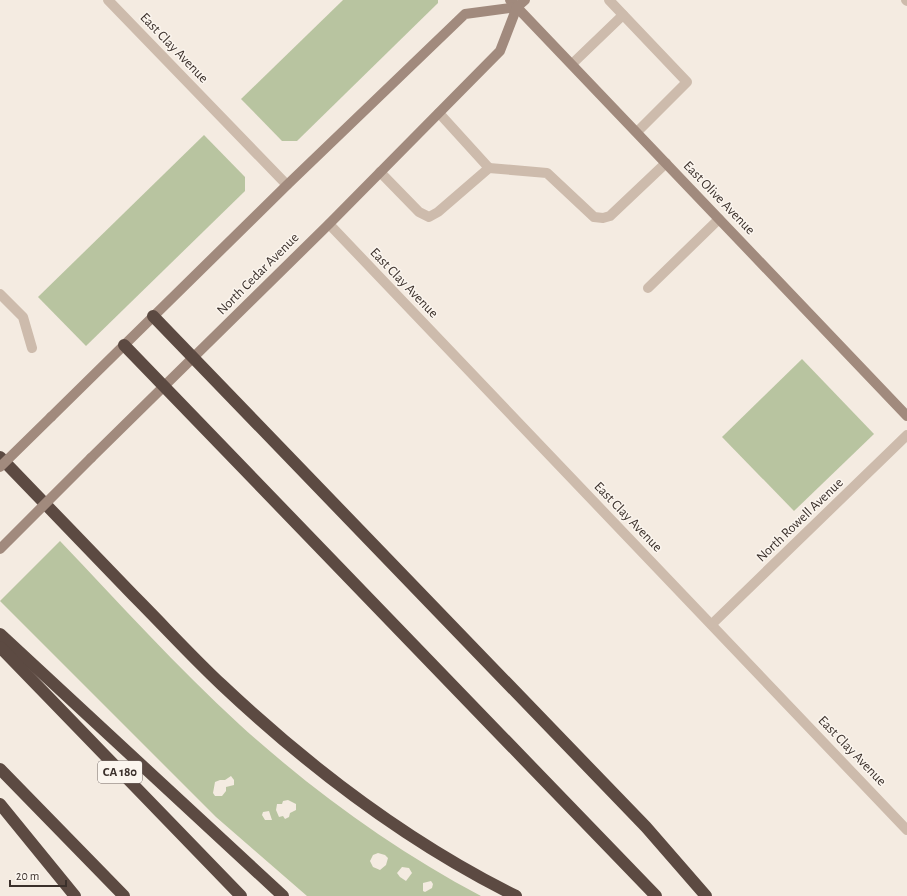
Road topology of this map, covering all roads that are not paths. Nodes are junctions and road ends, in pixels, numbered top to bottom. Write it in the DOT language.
graph roads {
  1 [pos="108,0"];
  2 [pos="525,0"];
  3 [pos="609,0"];
  4 [pos="514,4"];
  5 [pos="623,15"];
  6 [pos="572,64"];
  7 [pos="439,113"];
  8 [pos="637,132"];
  9 [pos="666,163"];
  10 [pos="489,168"];
  11 [pos="380,172"];
  12 [pos="287,185"];
  13 [pos="719,219"];
  14 [pos="328,224"];
  15 [pos="648,288"];
  16 [pos="0,294"];
  17 [pos="153,316"];
  18 [pos="124,345"];
  19 [pos="32,348"];
  20 [pos="193,358"];
  21 [pos="164,386"];
  22 [pos="907,416"];
  23 [pos="907,435"];
  24 [pos="0,457"];
  25 [pos="0,467"];
  26 [pos="0,548"];
  27 [pos="712,624"];
  28 [pos="0,634"];
  29 [pos="0,647"];
  30 [pos="0,769"];
  31 [pos="0,804"];
  32 [pos="907,830"];
  33 [pos="75,896"];
  34 [pos="124,896"];
  35 [pos="241,896"];
  36 [pos="283,896"];
  37 [pos="516,896"];
  38 [pos="656,896"];
  39 [pos="706,896"];
  1 -- 12 [label="street, East Clay Avenue"];
  2 -- 4 [label="main road, North Cedar Avenue"];
  3 -- 5 [label="street"];
  4 -- 6 [label="main road, East Olive Avenue"];
  4 -- 7 [label="main road, North Cedar Avenue"];
  4 -- 12 [label="main road"];
  5 -- 6 [label="street"];
  5 -- 8 [label="street"];
  6 -- 8 [label="main road, East Olive Avenue"];
  7 -- 10 [label="street"];
  7 -- 11 [label="main road, North Cedar Avenue"];
  8 -- 9 [label="main road, East Olive Avenue"];
  9 -- 10 [label="street"];
  9 -- 13 [label="main road, East Olive Avenue"];
  10 -- 11 [label="street"];
  11 -- 14 [label="main road, North Cedar Avenue"];
  12 -- 17 [label="main road"];
  13 -- 15 [label="street"];
  13 -- 22 [label="main road, East Olive Avenue"];
  14 -- 20 [label="main road, North Cedar Avenue"];
  14 -- 27 [label="street, East Clay Avenue"];
  16 -- 19 [label="street"];
  17 -- 18 [label="main road"];
  17 -- 20 [label="highway"];
  18 -- 21 [label="highway"];
  18 -- 25 [label="main road, bridge"];
  20 -- 21 [label="main road, North Cedar Avenue"];
  20 -- 39 [label="highway"];
  21 -- 26 [label="main road, North Cedar Avenue, bridge"];
  21 -- 38 [label="highway"];
  23 -- 27 [label="street, North Rowell Avenue"];
  24 -- 37 [label="highway"];
  27 -- 32 [label="street, East Clay Avenue"];
  28 -- 36 [label="highway"];
  29 -- 35 [label="highway, CA 180"];
  30 -- 34 [label="highway"];
  31 -- 33 [label="highway"];
}
